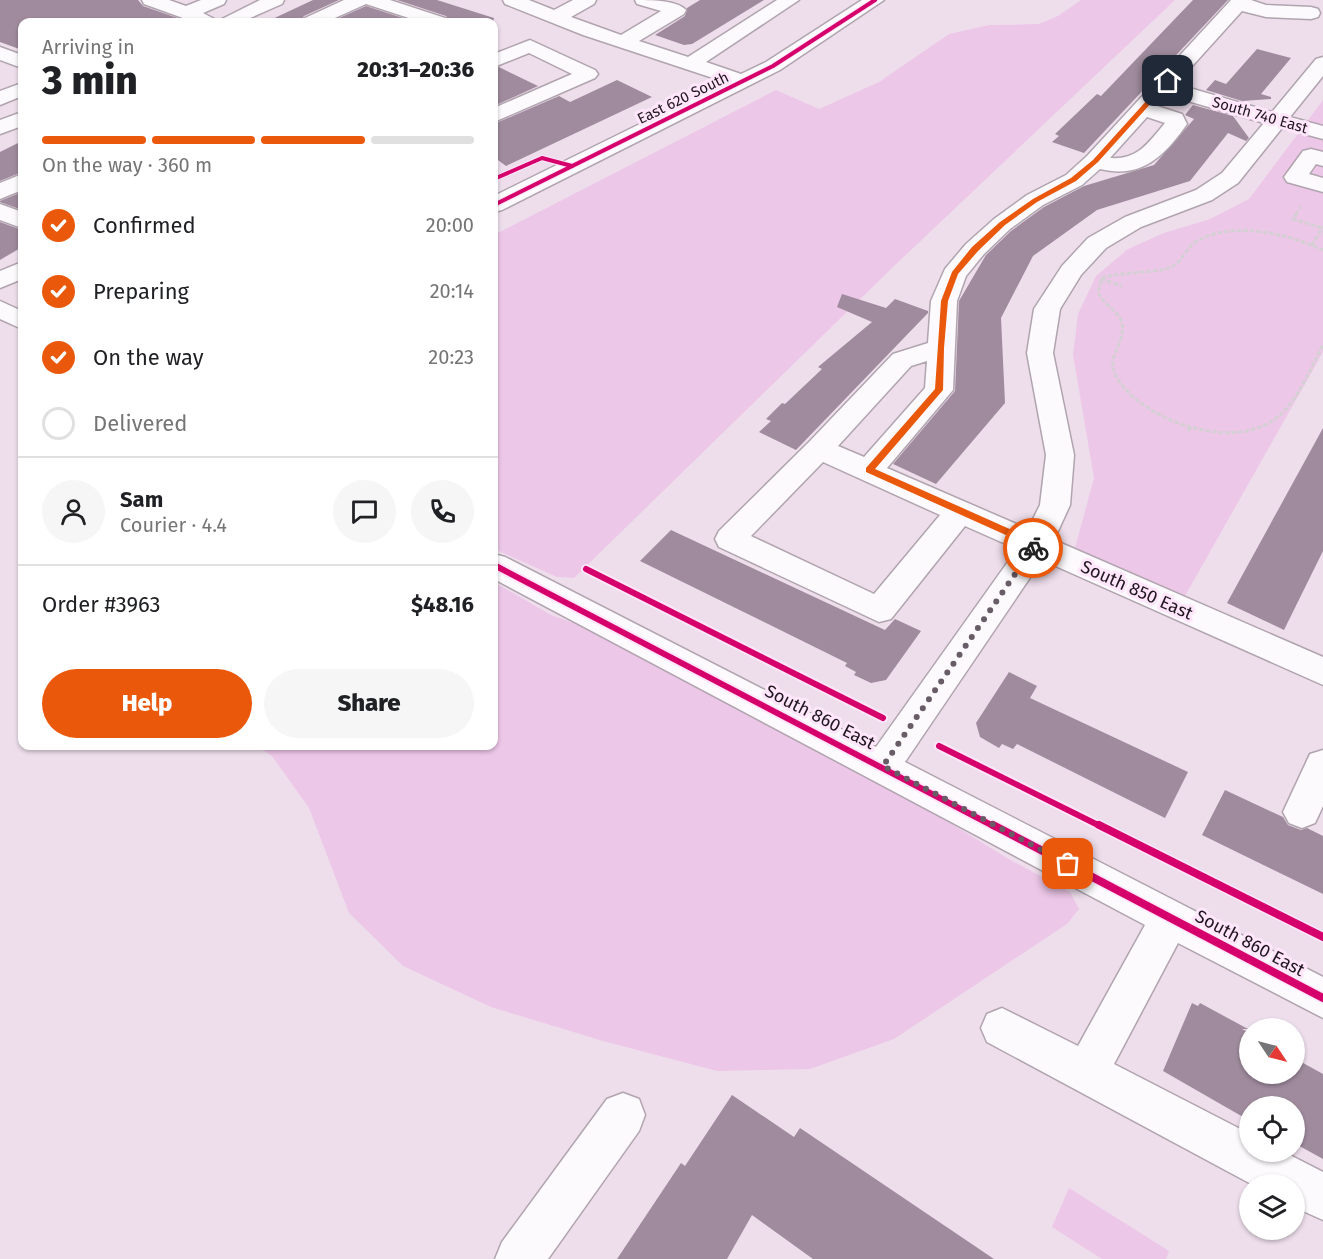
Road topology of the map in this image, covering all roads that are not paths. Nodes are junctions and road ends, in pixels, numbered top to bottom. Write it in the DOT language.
graph roads {
  1 [pos="151,0"];
  2 [pos="217,0"];
  3 [pos="275,0"];
  4 [pos="359,0"];
  5 [pos="372,0"];
  6 [pos="512,0"];
  7 [pos="587,0"];
  8 [pos="643,0"];
  9 [pos="790,0"];
  10 [pos="857,1"];
  11 [pos="1240,2"];
  12 [pos="625,10"];
  13 [pos="1311,13"];
  14 [pos="187,14"];
  15 [pos="198,18"];
  16 [pos="236,18"];
  17 [pos="321,18"];
  18 [pos="424,18"];
  19 [pos="554,18"];
  20 [pos="607,21"];
  21 [pos="590,31"];
  22 [pos="623,42"];
  23 [pos="0,53"];
  24 [pos="498,59"];
  25 [pos="18,61"];
  26 [pos="692,63"];
  27 [pos="1323,63"];
  28 [pos="18,65"];
  29 [pos="0,75"];
  30 [pos="743,81"];
  31 [pos="1163,87"];
  32 [pos="18,91"];
  33 [pos="0,99"];
  34 [pos="1143,108"];
  35 [pos="498,114"];
  36 [pos="18,120"];
  37 [pos="1277,120"];
  38 [pos="0,128"];
  39 [pos="1323,133"];
  40 [pos="1323,159"];
  41 [pos="1095,161"];
  42 [pos="18,183"];
  43 [pos="1323,185"];
  44 [pos="0,192"];
  45 [pos="498,203"];
  46 [pos="0,211"];
  47 [pos="18,219"];
  48 [pos="18,271"];
  49 [pos="0,281"];
  50 [pos="0,309"];
  51 [pos="18,319"];
  52 [pos="940,348"];
  53 [pos="819,449"];
  54 [pos="869,470"];
  55 [pos="960,511"];
  56 [pos="1036,545"];
  57 [pos="498,567"];
  58 [pos="1323,672"];
  59 [pos="1323,765"];
  60 [pos="883,766"];
  61 [pos="1302,812"];
  62 [pos="1170,918"];
  63 [pos="1323,998"];
  64 [pos="1002,1028"];
  65 [pos="1086,1073"];
  66 [pos="623,1115"];
  67 [pos="1323,1197"];
  68 [pos="519,1259"];
  1 -- 14 [label="street"];
  2 -- 14 [label="street"];
  3 -- 16 [label="street"];
  4 -- 17 [label="street"];
  5 -- 18 [label="street"];
  6 -- 19 [label="street"];
  7 -- 19 [label="street"];
  8 -- 12 [label="street"];
  8 -- 22 [label="street"];
  9 -- 26 [label="street"];
  10 -- 30 [label="street, East 620 South"];
  11 -- 13 [label="street"];
  11 -- 31 [label="street"];
  14 -- 15 [label="street"];
  19 -- 21 [label="street"];
  20 -- 21 [label="street"];
  21 -- 22 [label="street"];
  22 -- 26 [label="street"];
  23 -- 25 [label="street"];
  24 -- 35 [label="street"];
  26 -- 30 [label="street"];
  27 -- 37 [label="street"];
  28 -- 29 [label="street"];
  30 -- 45 [label="street, East 620 South"];
  31 -- 34 [label="street"];
  31 -- 37 [label="street, South 740 East"];
  32 -- 33 [label="street"];
  34 -- 41 [label="street"];
  34 -- 41 [label="street"];
  36 -- 38 [label="street"];
  37 -- 39 [label="street, South 740 East"];
  37 -- 56 [label="street"];
  40 -- 43 [label="street"];
  41 -- 52 [label="street"];
  42 -- 44 [label="street"];
  46 -- 47 [label="street"];
  48 -- 49 [label="street"];
  50 -- 51 [label="street"];
  52 -- 53 [label="street"];
  52 -- 54 [label="street"];
  53 -- 54 [label="street, South 850 East"];
  53 -- 55 [label="street"];
  54 -- 55 [label="street, South 850 East"];
  55 -- 56 [label="street, South 850 East"];
  56 -- 58 [label="street, South 850 East"];
  56 -- 60 [label="street"];
  57 -- 60 [label="street, South 860 East"];
  59 -- 61 [label="street"];
  60 -- 62 [label="street, South 860 East"];
  62 -- 63 [label="street, South 860 East"];
  62 -- 65 [label="street"];
  64 -- 65 [label="street"];
  65 -- 67 [label="street"];
  66 -- 68 [label="street"];
}
